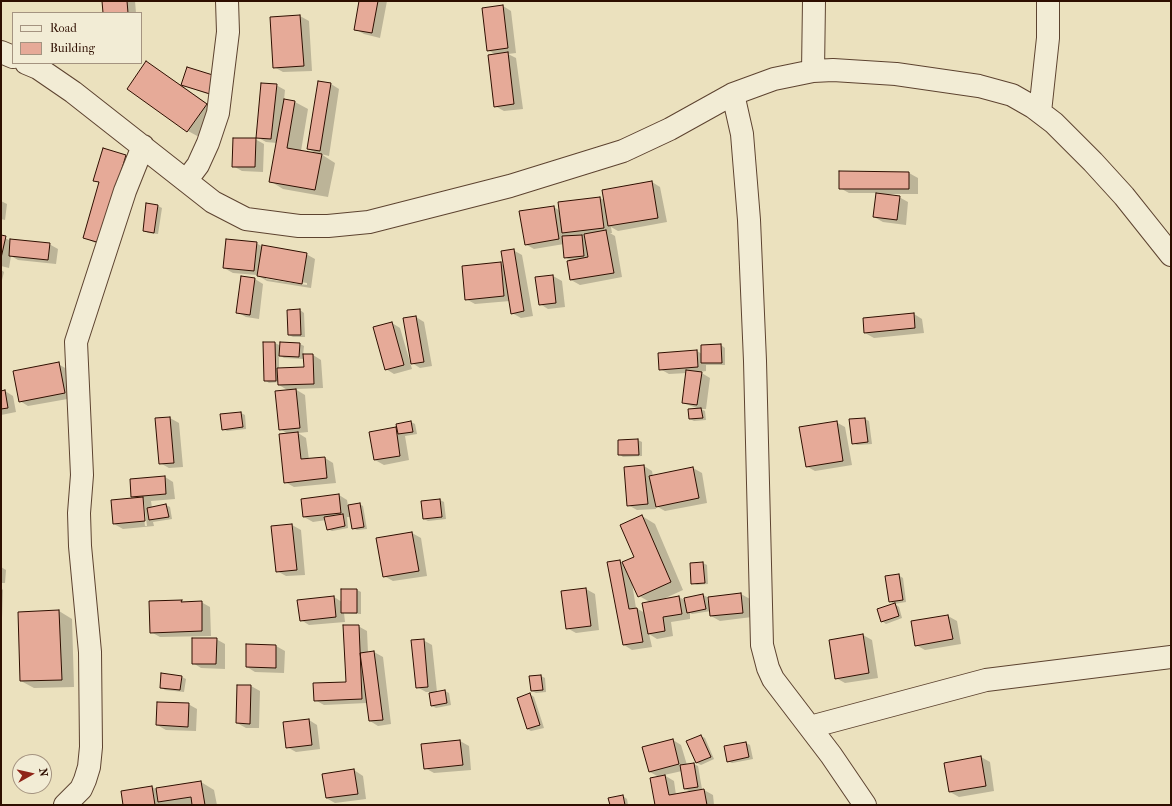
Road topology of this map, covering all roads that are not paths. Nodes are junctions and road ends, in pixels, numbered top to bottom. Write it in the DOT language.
graph roads {
  1 [pos="227,1"];
  2 [pos="814,1"];
  3 [pos="1048,1"];
  4 [pos="1,52"];
  5 [pos="12,57"];
  6 [pos="28,64"];
  7 [pos="813,71"];
  8 [pos="733,94"];
  9 [pos="1040,112"];
  10 [pos="143,146"];
  11 [pos="186,180"];
  12 [pos="1171,255"];
  13 [pos="1171,657"];
  14 [pos="810,727"];
  15 [pos="66,805"];
  16 [pos="865,805"];
  1 -- 11 [label="street"];
  2 -- 7 [label="street"];
  3 -- 9 [label="street"];
  4 -- 5 [label="street"];
  6 -- 10 [label="street"];
  7 -- 8 [label="street"];
  7 -- 9 [label="street"];
  8 -- 11 [label="street"];
  8 -- 14 [label="street"];
  9 -- 12 [label="street"];
  10 -- 11 [label="street"];
  10 -- 15 [label="street"];
  13 -- 14 [label="street"];
  14 -- 16 [label="street"];
}
